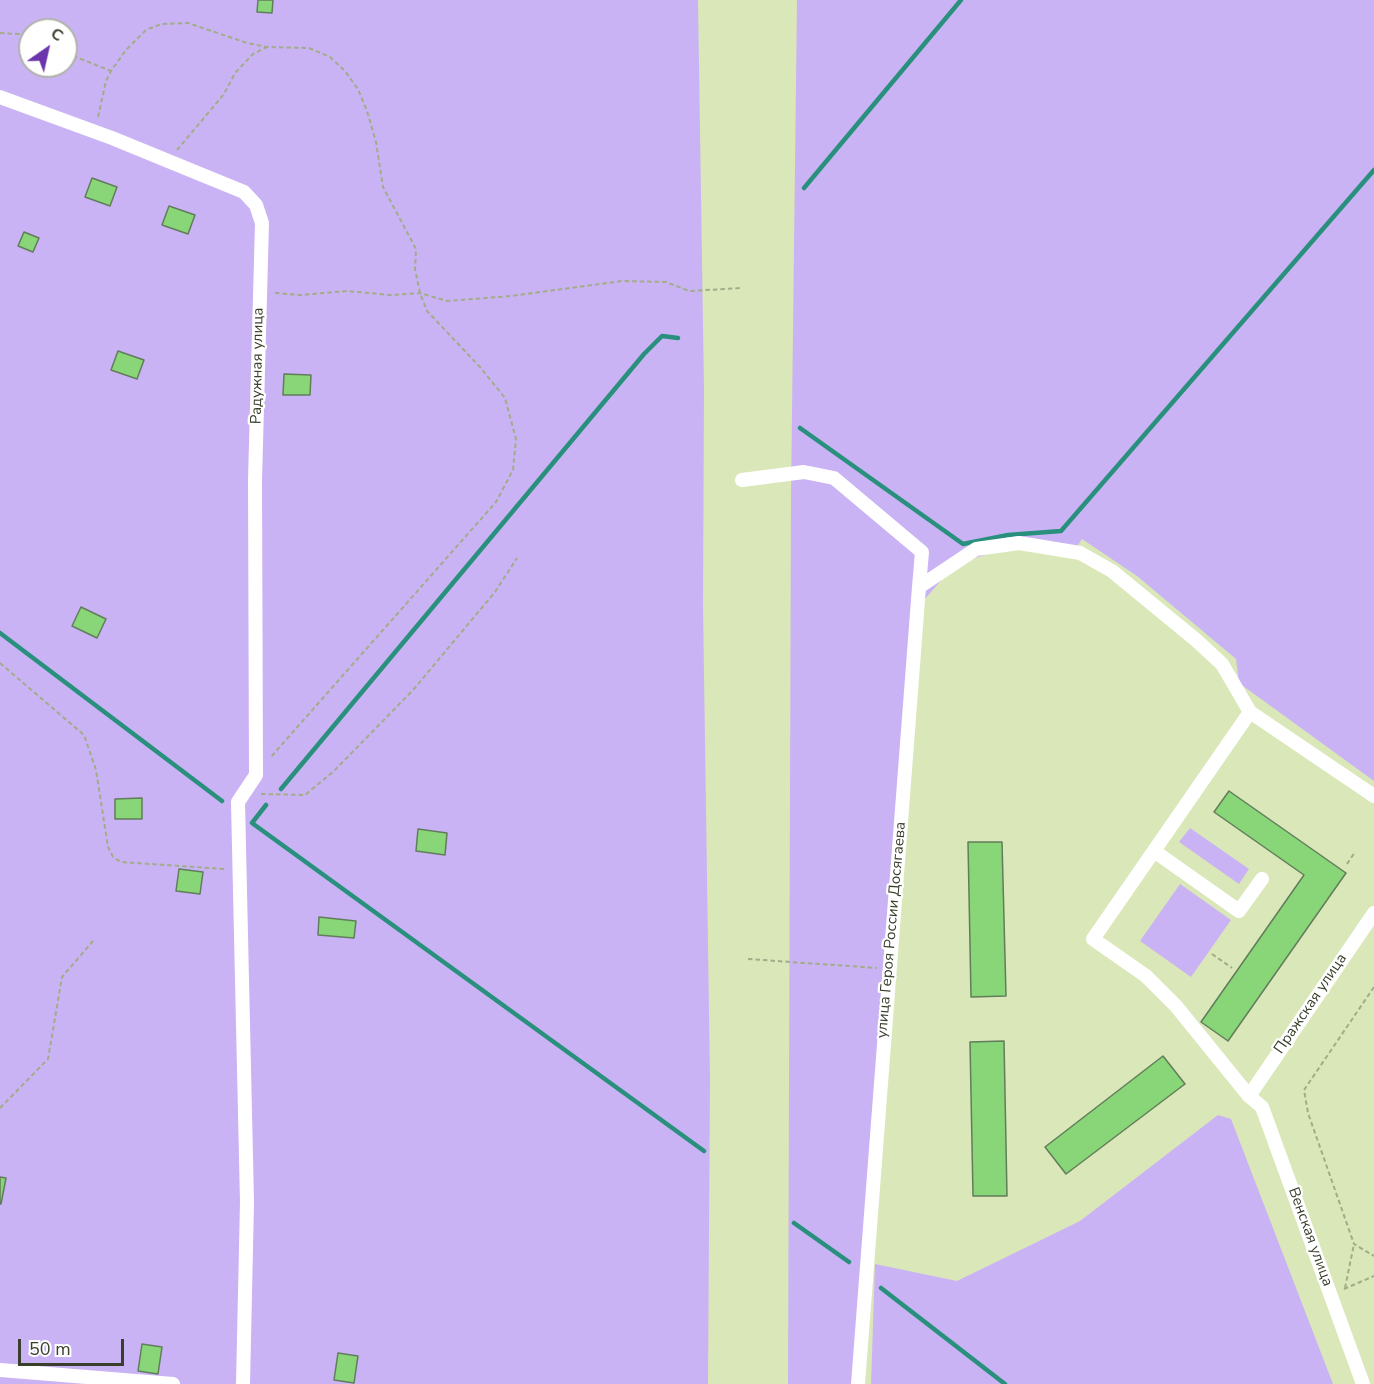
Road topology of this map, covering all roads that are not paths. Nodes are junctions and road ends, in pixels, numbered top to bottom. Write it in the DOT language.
graph roads {
  1 [pos="0,98"];
  2 [pos="742,480"];
  3 [pos="919,587"];
  4 [pos="1250,712"];
  5 [pos="1374,796"];
  6 [pos="1154,851"];
  7 [pos="1262,879"];
  8 [pos="1374,913"];
  9 [pos="1249,1096"];
  10 [pos="0,1370"];
  11 [pos="173,1384"];
  12 [pos="243,1384"];
  13 [pos="858,1384"];
  14 [pos="1363,1384"];
  1 -- 12 [label="street, Радужная улица"];
  2 -- 3 [label="street, улица Героя России Досягаева"];
  3 -- 4 [label="street"];
  3 -- 13 [label="street, улица Героя России Досягаева"];
  4 -- 5 [label="street"];
  4 -- 6 [label="street"];
  6 -- 7 [label="street"];
  6 -- 9 [label="street, Венская улица"];
  8 -- 9 [label="street, Пражская улица"];
  9 -- 14 [label="street, Венская улица"];
  10 -- 11 [label="street"];
}
